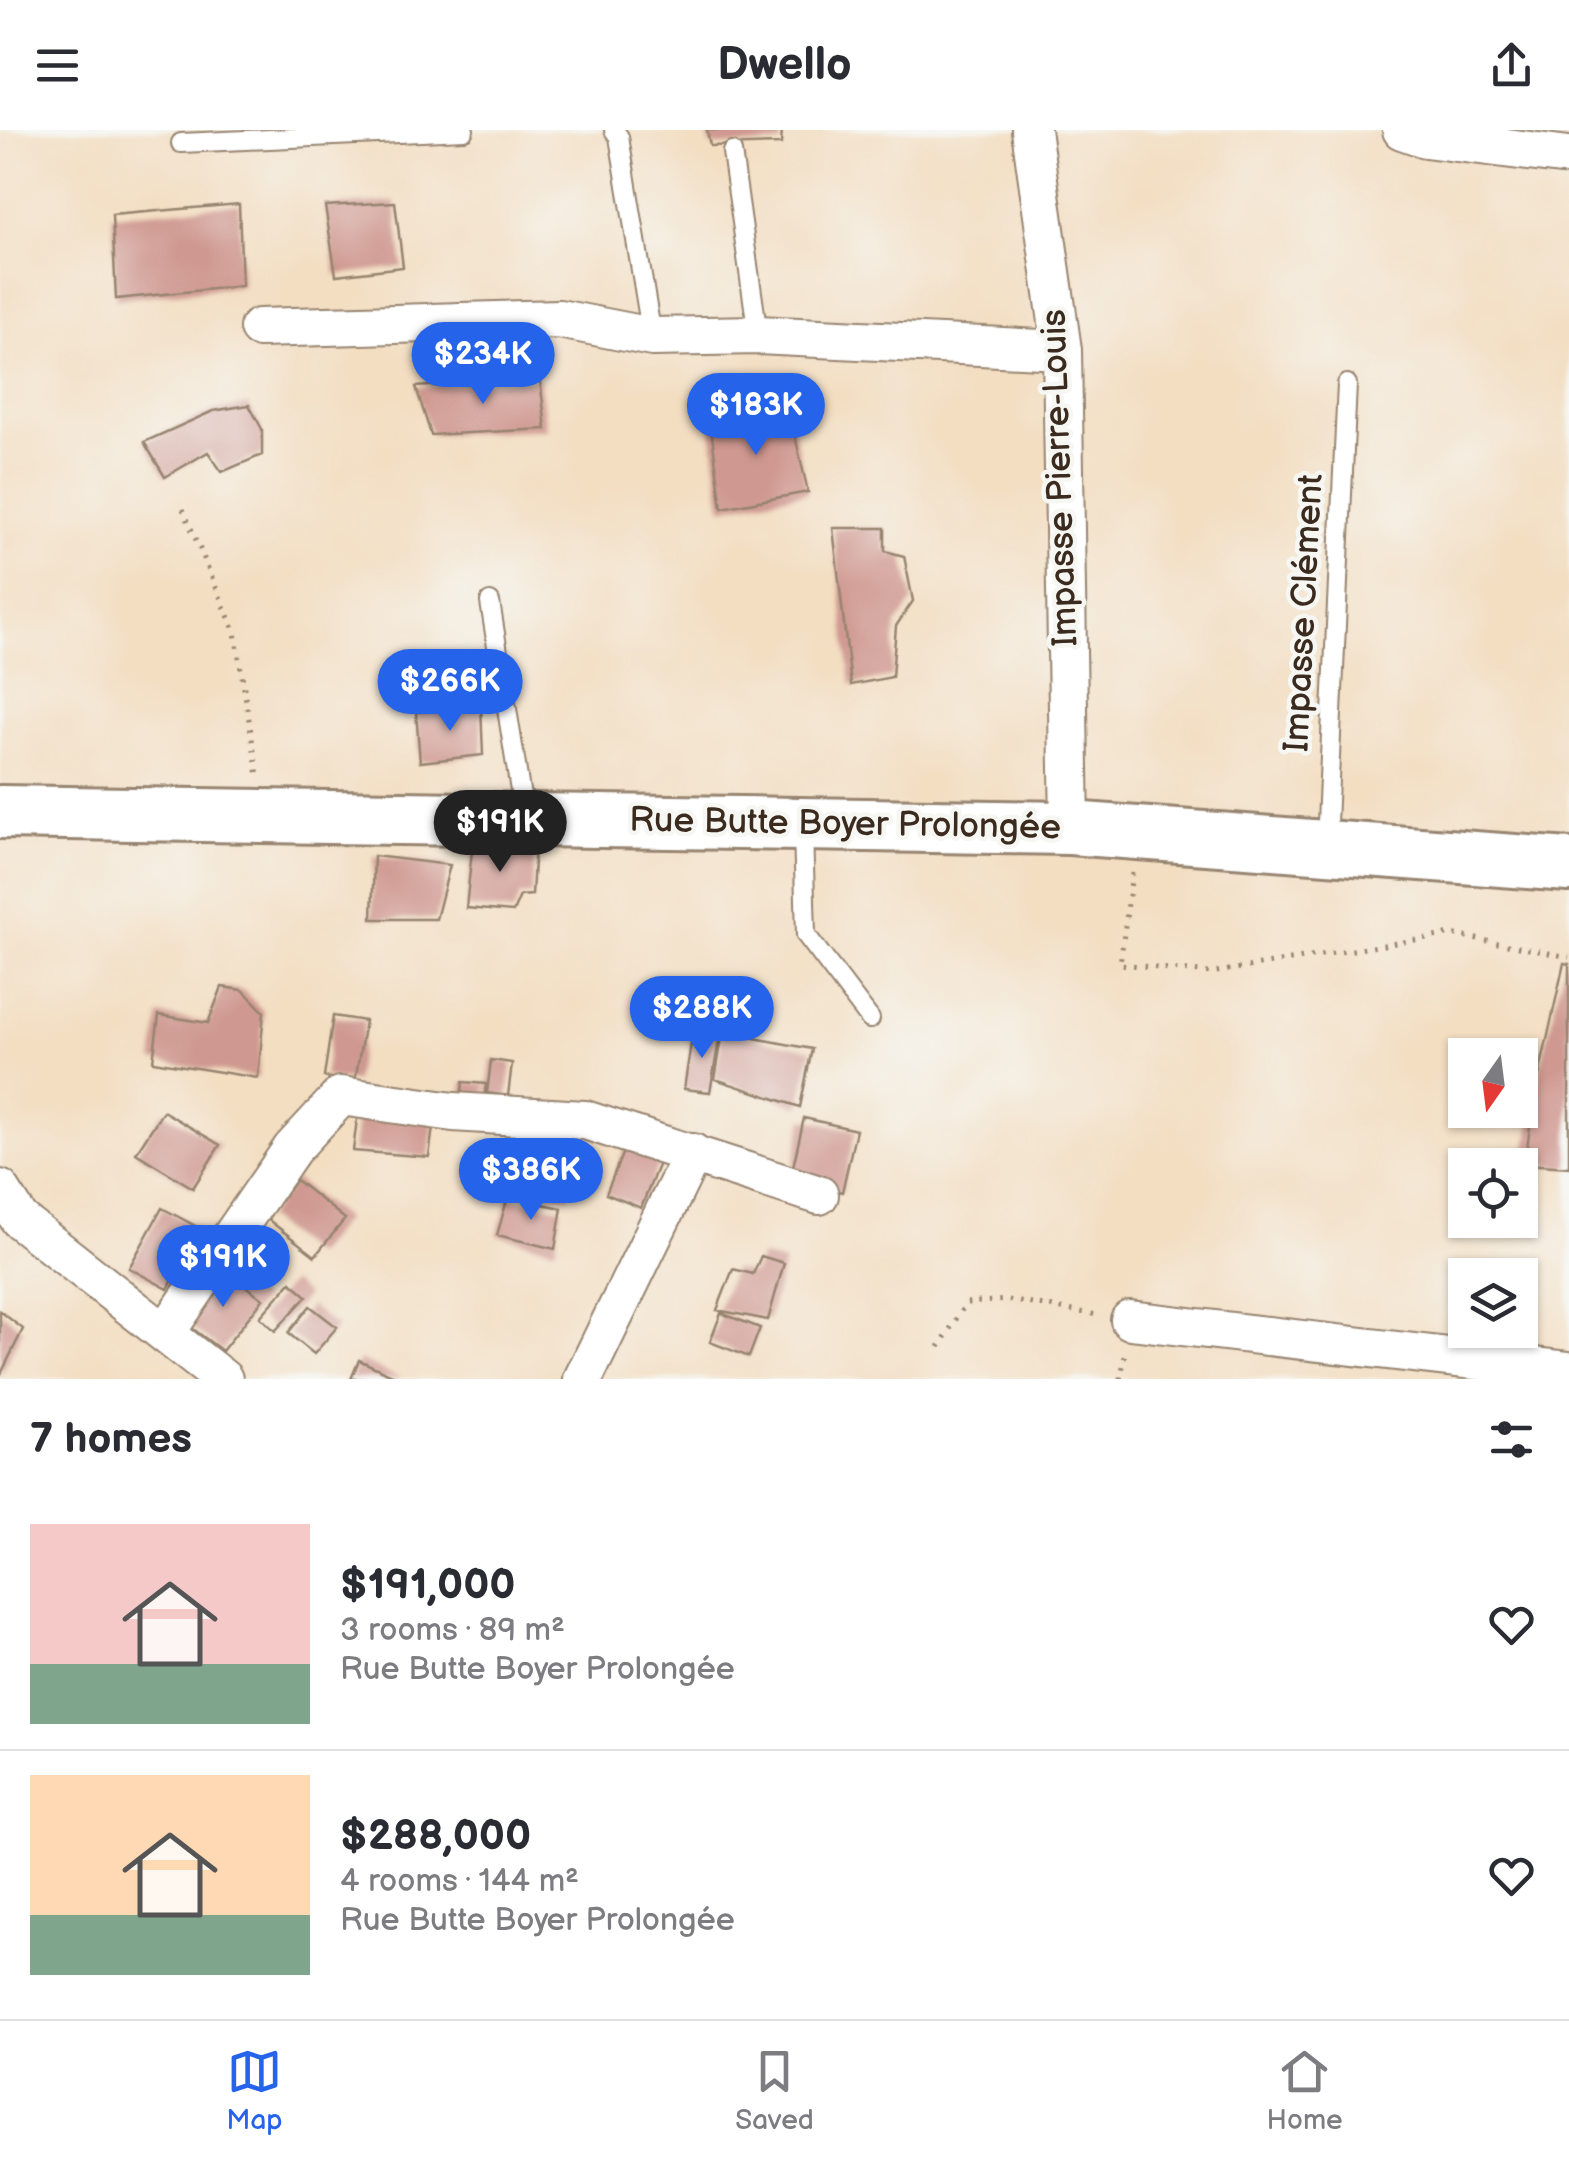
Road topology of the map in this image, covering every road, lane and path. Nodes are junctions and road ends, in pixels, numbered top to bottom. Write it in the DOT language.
graph roads {
  1 [pos="464,130"];
  2 [pos="614,130"];
  3 [pos="1031,130"];
  4 [pos="1402,130"];
  5 [pos="182,143"];
  6 [pos="732,152"];
  7 [pos="1569,156"];
  8 [pos="259,328"];
  9 [pos="758,334"];
  10 [pos="652,337"];
  11 [pos="1062,350"];
  12 [pos="1346,384"];
  13 [pos="183,509"];
  14 [pos="490,602"];
  15 [pos="0,812"];
  16 [pos="264,814"];
  17 [pos="524,817"];
  18 [pos="803,825"];
  19 [pos="1070,828"];
  20 [pos="1138,834"];
  21 [pos="1326,846"];
  22 [pos="1569,865"];
  23 [pos="1569,958"];
  24 [pos="870,1019"];
  25 [pos="694,1152"];
  26 [pos="819,1195"];
  27 [pos="6,1219"];
  28 [pos="1130,1320"];
  29 [pos="166,1332"];
  30 [pos="940,1347"];
  31 [pos="1569,1371"];
  32 [pos="223,1379"];
  33 [pos="583,1379"];
  1 -- 5 [label="lane"];
  2 -- 10 [label="lane"];
  3 -- 11 [label="street, Impasse Pierre-Louis"];
  4 -- 7 [label="street"];
  6 -- 9 [label="lane"];
  8 -- 10 [label="street"];
  9 -- 10 [label="street"];
  9 -- 11 [label="street"];
  11 -- 19 [label="street, Impasse Pierre-Louis"];
  12 -- 21 [label="lane, Impasse Clément"];
  13 -- 16 [label="path"];
  14 -- 17 [label="lane"];
  15 -- 16 [label="street, Rue Butte Boyer Prolongée"];
  16 -- 17 [label="street, Rue Butte Boyer Prolongée"];
  17 -- 18 [label="street, Rue Butte Boyer Prolongée"];
  18 -- 19 [label="street, Rue Butte Boyer Prolongée"];
  18 -- 24 [label="lane"];
  19 -- 20 [label="street, Rue Butte Boyer Prolongée"];
  20 -- 21 [label="street, Rue Butte Boyer Prolongée"];
  20 -- 23 [label="path"];
  21 -- 22 [label="street, Rue Butte Boyer Prolongée"];
  25 -- 26 [label="street"];
  25 -- 29 [label="street"];
  25 -- 33 [label="street"];
  27 -- 29 [label="street"];
  28 -- 30 [label="path"];
  28 -- 31 [label="street"];
  29 -- 32 [label="street"];
}
